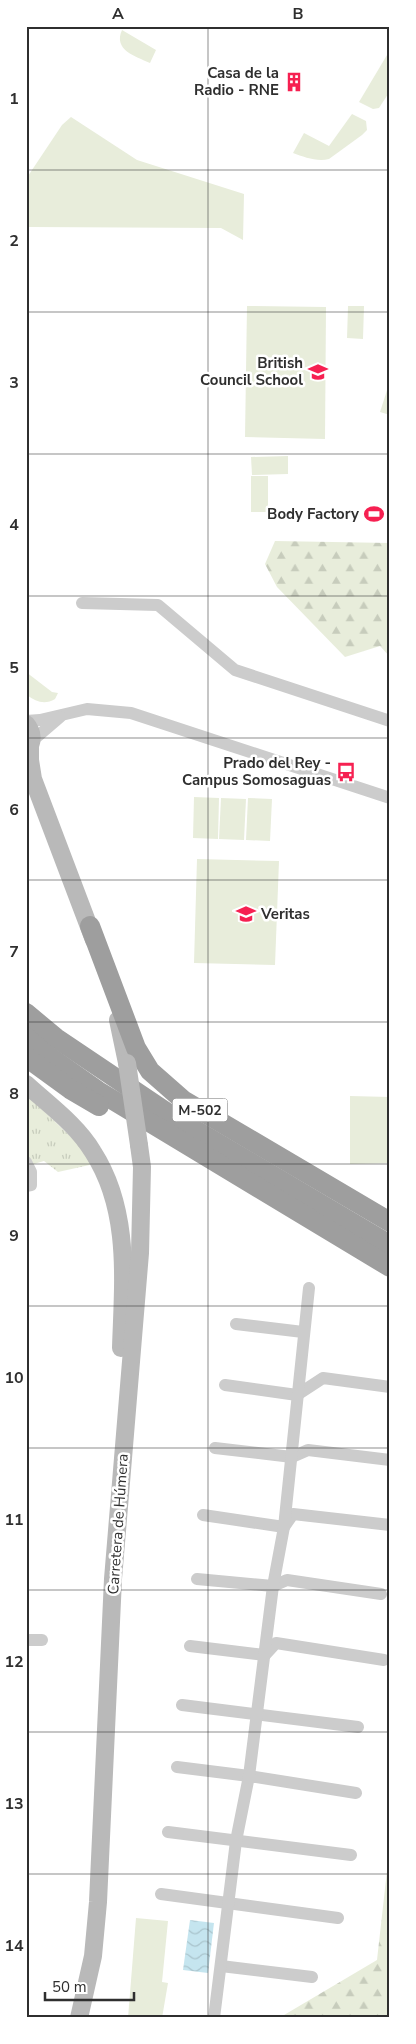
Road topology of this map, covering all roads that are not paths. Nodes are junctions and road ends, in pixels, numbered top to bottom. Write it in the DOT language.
graph roads {
  1 [pos="82,603"];
  2 [pos="64,714"];
  3 [pos="390,721"];
  4 [pos="26,722"];
  5 [pos="29,746"];
  6 [pos="390,798"];
  7 [pos="90,926"];
  8 [pos="26,1013"];
  9 [pos="26,1037"];
  10 [pos="26,1057"];
  11 [pos="26,1084"];
  12 [pos="26,1162"];
  13 [pos="29,1185"];
  14 [pos="289,1206"];
  15 [pos="390,1222"];
  16 [pos="390,1245"];
  17 [pos="390,1267"];
  18 [pos="309,1288"];
  19 [pos="236,1324"];
  20 [pos="303,1332"];
  21 [pos="225,1386"];
  22 [pos="390,1387"];
  23 [pos="296,1394"];
  24 [pos="215,1448"];
  25 [pos="292,1457"];
  26 [pos="390,1460"];
  27 [pos="203,1515"];
  28 [pos="390,1525"];
  29 [pos="284,1527"];
  30 [pos="113,1579"];
  31 [pos="197,1579"];
  32 [pos="273,1586"];
  33 [pos="381,1594"];
  34 [pos="26,1640"];
  35 [pos="42,1640"];
  36 [pos="190,1646"];
  37 [pos="265,1655"];
  38 [pos="384,1660"];
  39 [pos="182,1705"];
  40 [pos="257,1715"];
  41 [pos="358,1727"];
  42 [pos="177,1767"];
  43 [pos="249,1776"];
  44 [pos="356,1793"];
  45 [pos="168,1832"];
  46 [pos="236,1841"];
  47 [pos="351,1855"];
  48 [pos="161,1894"];
  49 [pos="228,1903"];
  50 [pos="338,1918"];
  51 [pos="221,1966"];
  52 [pos="312,1977"];
  53 [pos="87,1985"];
  54 [pos="74,2018"];
  55 [pos="79,2018"];
  56 [pos="214,2018"];
  1 -- 3 [label="street"];
  2 -- 4 [label="street"];
  2 -- 5 [label="street"];
  2 -- 6 [label="street"];
  4 -- 5 [label="main road, Carretera de Húmera"];
  5 -- 7 [label="main road, Carretera de Húmera"];
  7 -- 15 [label="highway, M-502"];
  7 -- 30 [label="main road, Carretera de Húmera, bridge"];
  8 -- 16 [label="highway, M-502"];
  9 -- 14 [label="highway, M-502"];
  10 -- 14 [label="highway, M-502"];
  11 -- 30 [label="main road"];
  12 -- 13 [label="street"];
  14 -- 17 [label="highway, M-502"];
  18 -- 20 [label="street"];
  19 -- 20 [label="street"];
  20 -- 23 [label="street"];
  21 -- 23 [label="street"];
  22 -- 23 [label="street"];
  23 -- 25 [label="street"];
  24 -- 25 [label="street"];
  25 -- 26 [label="street"];
  25 -- 29 [label="street"];
  27 -- 29 [label="street"];
  28 -- 29 [label="street"];
  29 -- 32 [label="street"];
  30 -- 53 [label="main road, Carretera de Húmera"];
  31 -- 32 [label="street"];
  32 -- 33 [label="street"];
  32 -- 37 [label="street"];
  34 -- 35 [label="street"];
  36 -- 37 [label="street"];
  37 -- 38 [label="street"];
  37 -- 40 [label="street"];
  39 -- 40 [label="street"];
  40 -- 41 [label="street"];
  40 -- 43 [label="street"];
  42 -- 43 [label="street"];
  43 -- 44 [label="street"];
  43 -- 46 [label="street"];
  45 -- 46 [label="street"];
  46 -- 47 [label="street"];
  46 -- 49 [label="street"];
  48 -- 49 [label="street"];
  49 -- 50 [label="street"];
  49 -- 51 [label="street"];
  51 -- 52 [label="street"];
  51 -- 56 [label="street"];
  53 -- 54 [label="main road"];
  53 -- 55 [label="main road"];
}
